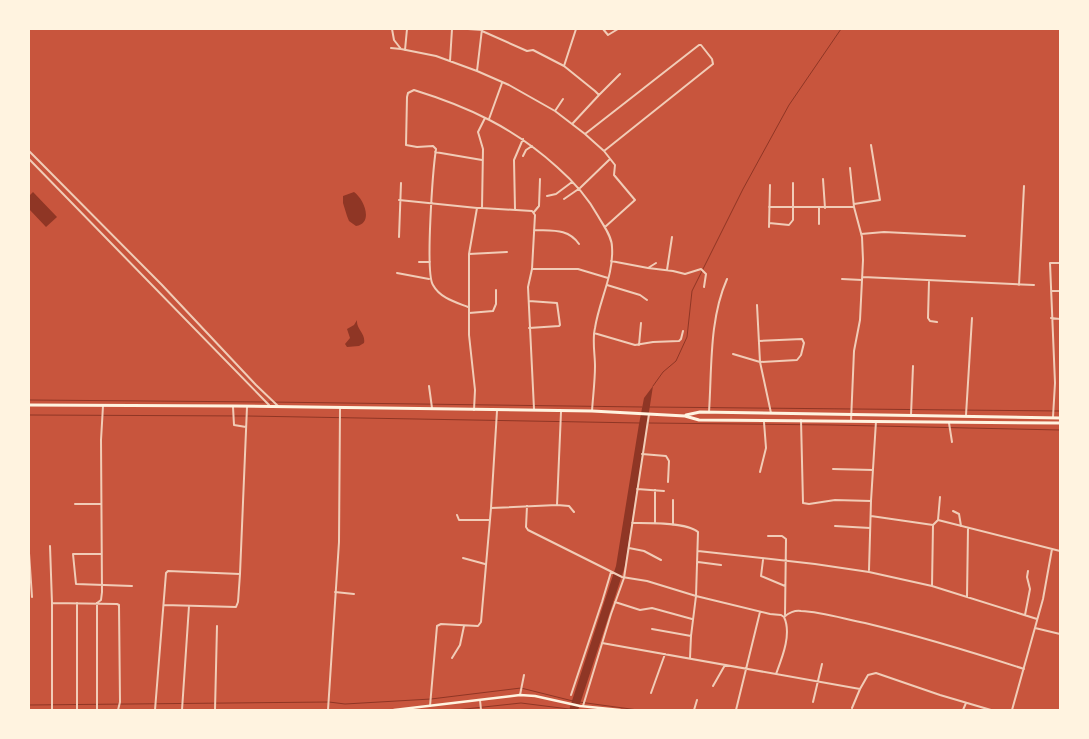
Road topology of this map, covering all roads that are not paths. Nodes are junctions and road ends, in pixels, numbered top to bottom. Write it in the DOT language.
graph roads {
  1 [pos="392,29"];
  2 [pos="407,29"];
  3 [pos="452,29"];
  4 [pos="468,29"];
  5 [pos="576,29"];
  6 [pos="603,29"];
  7 [pos="618,29"];
  8 [pos="482,30"];
  9 [pos="391,48"];
  10 [pos="401,49"];
  11 [pos="405,50"];
  12 [pos="450,61"];
  13 [pos="564,66"];
  14 [pos="477,71"];
  15 [pos="620,74"];
  16 [pos="502,83"];
  17 [pos="599,95"];
  18 [pos="564,99"];
  19 [pos="555,111"];
  20 [pos="486,117"];
  21 [pos="489,119"];
  22 [pos="573,123"];
  23 [pos="585,134"];
  24 [pos="523,139"];
  25 [pos="871,145"];
  26 [pos="532,146"];
  27 [pos="29,151"];
  28 [pos="604,151"];
  29 [pos="435,152"];
  30 [pos="523,156"];
  31 [pos="29,159"];
  32 [pos="610,159"];
  33 [pos="483,160"];
  34 [pos="850,168"];
  35 [pos="823,178"];
  36 [pos="540,179"];
  37 [pos="572,182"];
  38 [pos="400,183"];
  39 [pos="793,183"];
  40 [pos="770,185"];
  41 [pos="1024,186"];
  42 [pos="580,188"];
  43 [pos="547,196"];
  44 [pos="564,199"];
  45 [pos="399,200"];
  46 [pos="432,203"];
  47 [pos="854,206"];
  48 [pos="769,207"];
  49 [pos="793,207"];
  50 [pos="477,208"];
  51 [pos="482,208"];
  52 [pos="820,208"];
  53 [pos="825,208"];
  54 [pos="515,210"];
  55 [pos="534,212"];
  56 [pos="769,223"];
  57 [pos="819,224"];
  58 [pos="605,227"];
  59 [pos="769,227"];
  60 [pos="534,230"];
  61 [pos="862,234"];
  62 [pos="965,236"];
  63 [pos="399,237"];
  64 [pos="672,237"];
  65 [pos="579,244"];
  66 [pos="507,252"];
  67 [pos="469,254"];
  68 [pos="611,261"];
  69 [pos="418,262"];
  70 [pos="430,262"];
  71 [pos="656,263"];
  72 [pos="1060,263"];
  73 [pos="648,268"];
  74 [pos="532,269"];
  75 [pos="668,270"];
  76 [pos="397,273"];
  77 [pos="609,278"];
  78 [pos="863,278"];
  79 [pos="430,279"];
  80 [pos="726,279"];
  81 [pos="842,279"];
  82 [pos="929,281"];
  83 [pos="606,285"];
  84 [pos="1019,285"];
  85 [pos="1034,286"];
  86 [pos="704,287"];
  87 [pos="496,290"];
  88 [pos="1051,291"];
  89 [pos="1060,291"];
  90 [pos="646,300"];
  91 [pos="528,301"];
  92 [pos="757,305"];
  93 [pos="468,307"];
  94 [pos="469,313"];
  95 [pos="972,318"];
  96 [pos="1051,318"];
  97 [pos="1060,318"];
  98 [pos="937,322"];
  99 [pos="641,323"];
  100 [pos="529,328"];
  101 [pos="683,332"];
  102 [pos="594,333"];
  103 [pos="759,341"];
  104 [pos="639,345"];
  105 [pos="733,354"];
  106 [pos="760,362"];
  107 [pos="913,366"];
  108 [pos="429,386"];
  109 [pos="29,405"];
  110 [pos="102,406"];
  111 [pos="234,406"];
  112 [pos="247,407"];
  113 [pos="269,408"];
  114 [pos="279,408"];
  115 [pos="340,409"];
  116 [pos="432,410"];
  117 [pos="474,410"];
  118 [pos="498,411"];
  119 [pos="534,412"];
  120 [pos="562,412"];
  121 [pos="592,412"];
  122 [pos="709,412"];
  123 [pos="771,413"];
  124 [pos="650,414"];
  125 [pos="852,414"];
  126 [pos="911,415"];
  127 [pos="966,415"];
  128 [pos="685,416"];
  129 [pos="1054,417"];
  130 [pos="1060,418"];
  131 [pos="764,419"];
  132 [pos="801,420"];
  133 [pos="852,421"];
  134 [pos="876,421"];
  135 [pos="949,421"];
  136 [pos="1055,423"];
  137 [pos="1060,424"];
  138 [pos="246,426"];
  139 [pos="952,442"];
  140 [pos="642,454"];
  141 [pos="833,469"];
  142 [pos="873,470"];
  143 [pos="760,472"];
  144 [pos="668,482"];
  145 [pos="637,489"];
  146 [pos="655,490"];
  147 [pos="664,491"];
  148 [pos="940,496"];
  149 [pos="673,500"];
  150 [pos="871,501"];
  151 [pos="75,504"];
  152 [pos="102,504"];
  153 [pos="557,505"];
  154 [pos="527,506"];
  155 [pos="491,508"];
  156 [pos="953,511"];
  157 [pos="574,512"];
  158 [pos="457,515"];
  159 [pos="871,516"];
  160 [pos="489,520"];
  161 [pos="938,520"];
  162 [pos="632,523"];
  163 [pos="655,523"];
  164 [pos="932,525"];
  165 [pos="673,526"];
  166 [pos="835,526"];
  167 [pos="961,526"];
  168 [pos="870,528"];
  169 [pos="968,528"];
  170 [pos="768,536"];
  171 [pos="50,546"];
  172 [pos="629,548"];
  173 [pos="1052,549"];
  174 [pos="698,551"];
  175 [pos="1060,551"];
  176 [pos="29,554"];
  177 [pos="102,554"];
  178 [pos="463,558"];
  179 [pos="763,558"];
  180 [pos="661,560"];
  181 [pos="698,562"];
  182 [pos="786,562"];
  183 [pos="486,565"];
  184 [pos="721,565"];
  185 [pos="1028,571"];
  186 [pos="869,572"];
  187 [pos="612,573"];
  188 [pos="240,574"];
  189 [pos="623,577"];
  190 [pos="102,585"];
  191 [pos="132,586"];
  192 [pos="786,586"];
  193 [pos="932,586"];
  194 [pos="336,592"];
  195 [pos="354,594"];
  196 [pos="696,596"];
  197 [pos="32,597"];
  198 [pos="967,597"];
  199 [pos="615,602"];
  200 [pos="52,603"];
  201 [pos="77,603"];
  202 [pos="97,603"];
  203 [pos="164,605"];
  204 [pos="190,606"];
  205 [pos="760,612"];
  206 [pos="1025,615"];
  207 [pos="785,616"];
  208 [pos="693,619"];
  209 [pos="1037,619"];
  210 [pos="464,625"];
  211 [pos="217,626"];
  212 [pos="1034,628"];
  213 [pos="652,629"];
  214 [pos="1060,634"];
  215 [pos="691,636"];
  216 [pos="602,643"];
  217 [pos="665,654"];
  218 [pos="452,658"];
  219 [pos="690,658"];
  220 [pos="822,664"];
  221 [pos="724,665"];
  222 [pos="747,669"];
  223 [pos="1024,669"];
  224 [pos="776,674"];
  225 [pos="524,675"];
  226 [pos="818,681"];
  227 [pos="713,686"];
  228 [pos="860,688"];
  229 [pos="651,692"];
  230 [pos="520,695"];
  231 [pos="572,695"];
  232 [pos="480,700"];
  233 [pos="697,700"];
  234 [pos="813,702"];
  235 [pos="966,703"];
  236 [pos="430,706"];
  237 [pos="581,706"];
  238 [pos="852,708"];
  239 [pos="417,709"];
  240 [pos="52,710"];
  241 [pos="77,710"];
  242 [pos="97,710"];
  243 [pos="118,710"];
  244 [pos="155,710"];
  245 [pos="182,710"];
  246 [pos="215,710"];
  247 [pos="328,710"];
  248 [pos="394,710"];
  249 [pos="481,710"];
  250 [pos="582,710"];
  251 [pos="620,710"];
  252 [pos="694,710"];
  253 [pos="736,710"];
  254 [pos="963,710"];
  255 [pos="991,710"];
  256 [pos="1012,710"];
  1 -- 10 [label="street"];
  2 -- 11 [label="street"];
  3 -- 12 [label="street"];
  4 -- 8 [label="street"];
  5 -- 13 [label="street"];
  6 -- 7 [label="street"];
  8 -- 13 [label="street"];
  8 -- 14 [label="street"];
  9 -- 10 [label="street"];
  10 -- 11 [label="street"];
  11 -- 12 [label="street"];
  12 -- 14 [label="street"];
  13 -- 17 [label="street"];
  14 -- 16 [label="street"];
  15 -- 17 [label="street"];
  16 -- 19 [label="street"];
  16 -- 21 [label="street"];
  17 -- 22 [label="street"];
  18 -- 19 [label="street"];
  19 -- 22 [label="street"];
  20 -- 21 [label="street"];
  20 -- 29 [label="street"];
  20 -- 33 [label="street"];
  21 -- 24 [label="street"];
  22 -- 23 [label="street"];
  23 -- 28 [label="street"];
  23 -- 28 [label="street"];
  24 -- 26 [label="street"];
  24 -- 54 [label="street"];
  25 -- 47 [label="street"];
  26 -- 30 [label="street"];
  26 -- 37 [label="street"];
  27 -- 114 [label="street"];
  28 -- 32 [label="street"];
  29 -- 33 [label="street"];
  29 -- 46 [label="street"];
  31 -- 113 [label="street"];
  32 -- 42 [label="street"];
  32 -- 58 [label="street"];
  33 -- 51 [label="street"];
  34 -- 47 [label="street"];
  35 -- 53 [label="street"];
  36 -- 55 [label="street"];
  37 -- 42 [label="street"];
  37 -- 43 [label="street"];
  38 -- 45 [label="street"];
  39 -- 49 [label="street"];
  40 -- 48 [label="street"];
  41 -- 84 [label="street"];
  42 -- 44 [label="street"];
  42 -- 58 [label="street"];
  45 -- 46 [label="street"];
  45 -- 63 [label="street"];
  46 -- 50 [label="street"];
  46 -- 70 [label="street"];
  47 -- 53 [label="street"];
  47 -- 61 [label="street"];
  48 -- 49 [label="street"];
  48 -- 56 [label="street"];
  49 -- 52 [label="street"];
  49 -- 56 [label="street"];
  50 -- 51 [label="street"];
  50 -- 67 [label="street"];
  51 -- 54 [label="street"];
  52 -- 53 [label="street"];
  52 -- 57 [label="street"];
  54 -- 55 [label="street"];
  55 -- 60 [label="street"];
  56 -- 59 [label="street"];
  58 -- 68 [label="street"];
  60 -- 65 [label="street"];
  60 -- 74 [label="street"];
  61 -- 62 [label="street"];
  61 -- 78 [label="street"];
  64 -- 75 [label="street"];
  66 -- 67 [label="street"];
  67 -- 93 [label="street"];
  68 -- 73 [label="street"];
  68 -- 77 [label="street"];
  69 -- 70 [label="street"];
  70 -- 79 [label="street"];
  71 -- 73 [label="street"];
  72 -- 88 [label="street"];
  73 -- 75 [label="street"];
  74 -- 77 [label="street"];
  74 -- 91 [label="street"];
  75 -- 86 [label="street"];
  76 -- 79 [label="street"];
  77 -- 83 [label="street"];
  78 -- 81 [label="street"];
  78 -- 82 [label="street"];
  78 -- 125 [label="street"];
  79 -- 93 [label="street"];
  80 -- 122 [label="street"];
  82 -- 84 [label="street"];
  82 -- 98 [label="street"];
  83 -- 90 [label="street"];
  83 -- 102 [label="street"];
  84 -- 85 [label="street"];
  87 -- 94 [label="street"];
  88 -- 89 [label="street"];
  88 -- 96 [label="street"];
  91 -- 100 [label="street"];
  91 -- 100 [label="street"];
  92 -- 103 [label="street"];
  93 -- 94 [label="street"];
  94 -- 117 [label="street"];
  95 -- 127 [label="street"];
  96 -- 97 [label="street"];
  96 -- 129 [label="street"];
  99 -- 104 [label="street"];
  100 -- 119 [label="street"];
  101 -- 104 [label="street"];
  102 -- 104 [label="street"];
  102 -- 121 [label="street"];
  103 -- 106 [label="street"];
  103 -- 106 [label="street"];
  105 -- 106 [label="street"];
  106 -- 123 [label="street"];
  107 -- 126 [label="street"];
  108 -- 116 [label="street"];
  109 -- 110 [label="highway"];
  110 -- 111 [label="highway"];
  110 -- 152 [label="street"];
  111 -- 112 [label="highway"];
  111 -- 138 [label="street"];
  112 -- 113 [label="highway"];
  112 -- 138 [label="street"];
  113 -- 114 [label="highway"];
  114 -- 115 [label="highway"];
  115 -- 116 [label="highway"];
  115 -- 194 [label="street"];
  116 -- 117 [label="highway"];
  117 -- 118 [label="highway"];
  118 -- 119 [label="highway"];
  118 -- 155 [label="street"];
  119 -- 120 [label="highway"];
  120 -- 121 [label="highway"];
  120 -- 153 [label="street"];
  121 -- 124 [label="highway"];
  122 -- 123 [label="highway"];
  122 -- 128 [label="highway"];
  123 -- 125 [label="highway"];
  124 -- 128 [label="highway"];
  124 -- 140 [label="street"];
  125 -- 126 [label="highway"];
  125 -- 133 [label="street"];
  126 -- 127 [label="highway"];
  127 -- 129 [label="highway"];
  128 -- 131 [label="highway"];
  129 -- 130 [label="highway"];
  129 -- 136 [label="highway"];
  131 -- 132 [label="highway"];
  131 -- 143 [label="street"];
  132 -- 133 [label="highway"];
  132 -- 150 [label="street"];
  133 -- 134 [label="highway"];
  134 -- 135 [label="highway"];
  134 -- 142 [label="street"];
  135 -- 136 [label="highway"];
  135 -- 139 [label="street"];
  136 -- 137 [label="highway"];
  138 -- 188 [label="street"];
  140 -- 144 [label="street"];
  140 -- 145 [label="street"];
  141 -- 142 [label="street"];
  142 -- 150 [label="street"];
  145 -- 146 [label="street"];
  145 -- 162 [label="street"];
  146 -- 147 [label="street"];
  146 -- 163 [label="street"];
  148 -- 161 [label="street"];
  149 -- 165 [label="street"];
  150 -- 159 [label="street"];
  151 -- 152 [label="street"];
  152 -- 177 [label="street"];
  153 -- 154 [label="street"];
  153 -- 157 [label="street"];
  154 -- 155 [label="street"];
  154 -- 187 [label="street"];
  155 -- 160 [label="street"];
  156 -- 167 [label="street"];
  158 -- 160 [label="street"];
  159 -- 164 [label="street"];
  159 -- 168 [label="street"];
  160 -- 183 [label="street"];
  161 -- 164 [label="street"];
  161 -- 167 [label="street"];
  162 -- 163 [label="street"];
  162 -- 172 [label="street"];
  163 -- 165 [label="street"];
  164 -- 193 [label="street"];
  165 -- 174 [label="street"];
  166 -- 168 [label="street"];
  167 -- 169 [label="street"];
  168 -- 186 [label="street"];
  169 -- 173 [label="street"];
  169 -- 198 [label="street"];
  170 -- 182 [label="street"];
  171 -- 200 [label="street"];
  172 -- 180 [label="street"];
  172 -- 189 [label="street"];
  173 -- 175 [label="street"];
  173 -- 209 [label="street"];
  174 -- 179 [label="street"];
  174 -- 181 [label="street"];
  176 -- 197 [label="street"];
  177 -- 190 [label="street"];
  177 -- 190 [label="street"];
  178 -- 183 [label="street"];
  179 -- 182 [label="street"];
  179 -- 192 [label="street"];
  181 -- 184 [label="street"];
  181 -- 196 [label="street"];
  182 -- 186 [label="street"];
  182 -- 192 [label="street"];
  183 -- 210 [label="street"];
  185 -- 206 [label="street"];
  186 -- 193 [label="street"];
  187 -- 189 [label="street"];
  187 -- 231 [label="street"];
  188 -- 203 [label="street"];
  188 -- 204 [label="street"];
  189 -- 196 [label="street"];
  189 -- 199 [label="street"];
  190 -- 191 [label="street"];
  190 -- 202 [label="street"];
  192 -- 207 [label="street"];
  193 -- 198 [label="street"];
  194 -- 195 [label="street"];
  194 -- 247 [label="street"];
  196 -- 205 [label="street"];
  196 -- 208 [label="street"];
  198 -- 206 [label="street"];
  199 -- 208 [label="street"];
  199 -- 216 [label="street"];
  200 -- 201 [label="street"];
  200 -- 240 [label="street"];
  201 -- 202 [label="street"];
  201 -- 241 [label="street"];
  202 -- 242 [label="street"];
  202 -- 243 [label="street"];
  203 -- 204 [label="street"];
  203 -- 244 [label="street"];
  204 -- 245 [label="street"];
  205 -- 207 [label="street"];
  205 -- 222 [label="street"];
  206 -- 209 [label="street"];
  207 -- 223 [label="street"];
  207 -- 224 [label="street"];
  208 -- 215 [label="street"];
  209 -- 212 [label="street"];
  210 -- 218 [label="street"];
  210 -- 236 [label="street"];
  211 -- 246 [label="street"];
  212 -- 214 [label="street"];
  212 -- 223 [label="street"];
  213 -- 215 [label="street"];
  215 -- 219 [label="street"];
  216 -- 217 [label="street"];
  216 -- 237 [label="street"];
  217 -- 219 [label="street"];
  217 -- 229 [label="street"];
  219 -- 221 [label="street"];
  220 -- 226 [label="street"];
  221 -- 222 [label="street"];
  221 -- 227 [label="street"];
  222 -- 224 [label="street"];
  222 -- 253 [label="street"];
  223 -- 256 [label="street"];
  224 -- 226 [label="street"];
  225 -- 230 [label="street"];
  226 -- 228 [label="street"];
  226 -- 234 [label="street"];
  228 -- 235 [label="street"];
  228 -- 238 [label="street"];
  230 -- 232 [label="main road"];
  230 -- 237 [label="main road"];
  232 -- 236 [label="main road"];
  232 -- 249 [label="street"];
  233 -- 252 [label="street"];
  235 -- 254 [label="street"];
  235 -- 255 [label="street"];
  236 -- 239 [label="main road"];
  237 -- 250 [label="main road"];
  237 -- 251 [label="main road"];
  239 -- 248 [label="main road"];
}
